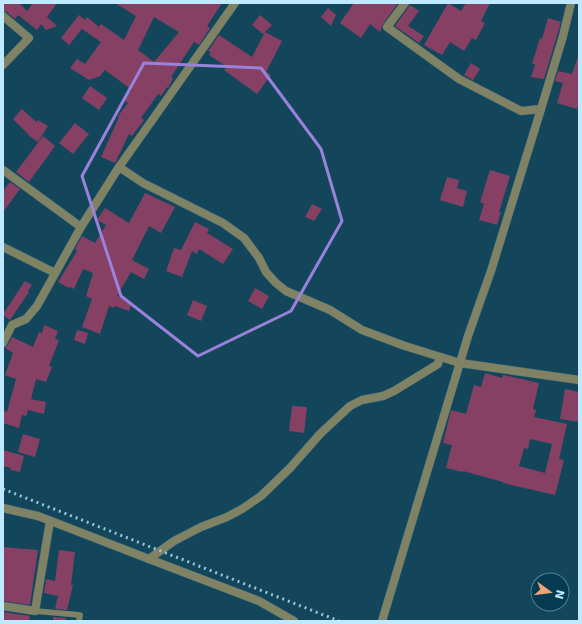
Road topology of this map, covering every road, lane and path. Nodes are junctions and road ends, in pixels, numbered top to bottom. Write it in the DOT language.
graph roads {
  1 [pos="235,3"];
  2 [pos="405,3"];
  3 [pos="571,3"];
  4 [pos="3,16"];
  5 [pos="3,65"];
  6 [pos="541,109"];
  7 [pos="119,167"];
  8 [pos="3,170"];
  9 [pos="81,227"];
  10 [pos="3,247"];
  11 [pos="54,273"];
  12 [pos="12,325"];
  13 [pos="3,326"];
  14 [pos="3,343"];
  15 [pos="440,357"];
  16 [pos="460,363"];
  17 [pos="579,380"];
  18 [pos="3,508"];
  19 [pos="50,521"];
  20 [pos="149,559"];
  21 [pos="3,606"];
  22 [pos="35,610"];
  23 [pos="79,621"];
  24 [pos="294,621"];
  25 [pos="382,621"];
  1 -- 7 [label="street"];
  2 -- 6 [label="street"];
  3 -- 6 [label="street"];
  4 -- 5 [label="street"];
  6 -- 16 [label="street"];
  7 -- 9 [label="street"];
  7 -- 15 [label="street"];
  8 -- 9 [label="street"];
  9 -- 11 [label="street"];
  10 -- 11 [label="street"];
  11 -- 12 [label="street"];
  12 -- 13 [label="street"];
  12 -- 14 [label="street"];
  15 -- 16 [label="street"];
  15 -- 20 [label="street"];
  16 -- 17 [label="street"];
  16 -- 25 [label="street"];
  18 -- 19 [label="street"];
  19 -- 20 [label="street"];
  19 -- 22 [label="street"];
  20 -- 24 [label="street"];
  21 -- 22 [label="street"];
  22 -- 23 [label="lane"];
}
